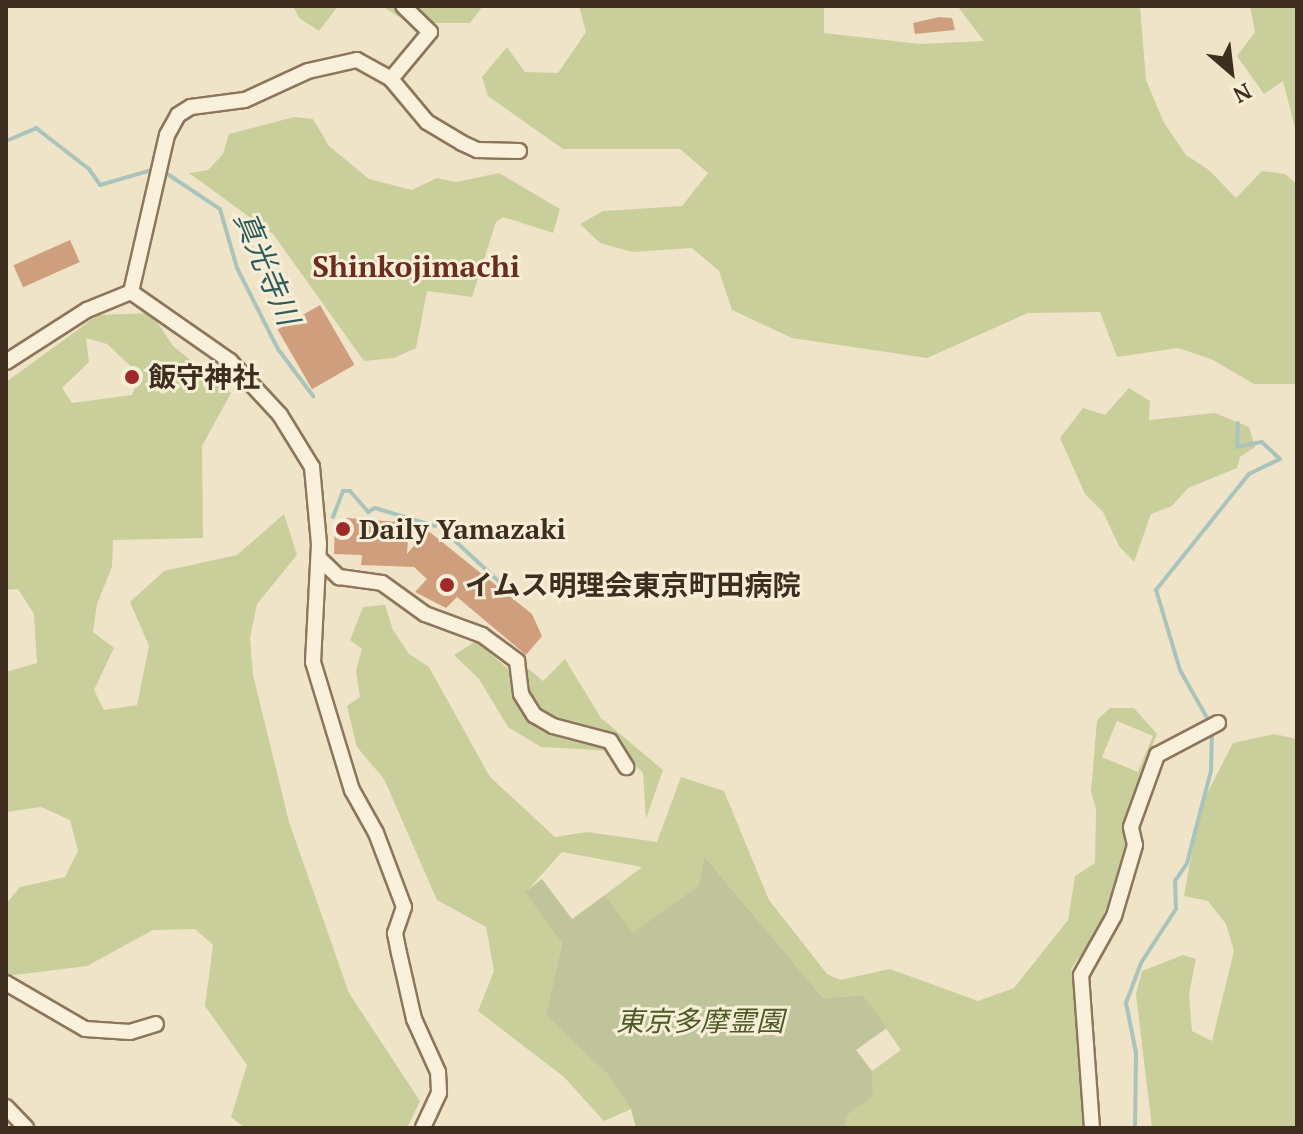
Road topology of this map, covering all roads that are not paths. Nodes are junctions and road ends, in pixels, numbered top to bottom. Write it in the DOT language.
graph roads {
  1 [pos="403,6"];
  2 [pos="391,79"];
  3 [pos="519,151"];
  4 [pos="131,292"];
  5 [pos="6,362"];
  6 [pos="319,558"];
  7 [pos="1218,723"];
  8 [pos="626,767"];
  9 [pos="6,983"];
  10 [pos="156,1024"];
  11 [pos="6,1107"];
  12 [pos="26,1128"];
  13 [pos="423,1128"];
  14 [pos="1092,1128"];
  1 -- 2 [label="street"];
  2 -- 3 [label="street"];
  2 -- 4 [label="street"];
  4 -- 5 [label="street"];
  4 -- 6 [label="street"];
  6 -- 8 [label="street"];
  6 -- 13 [label="street"];
  7 -- 14 [label="street"];
  9 -- 10 [label="street"];
  11 -- 12 [label="street"];
}
